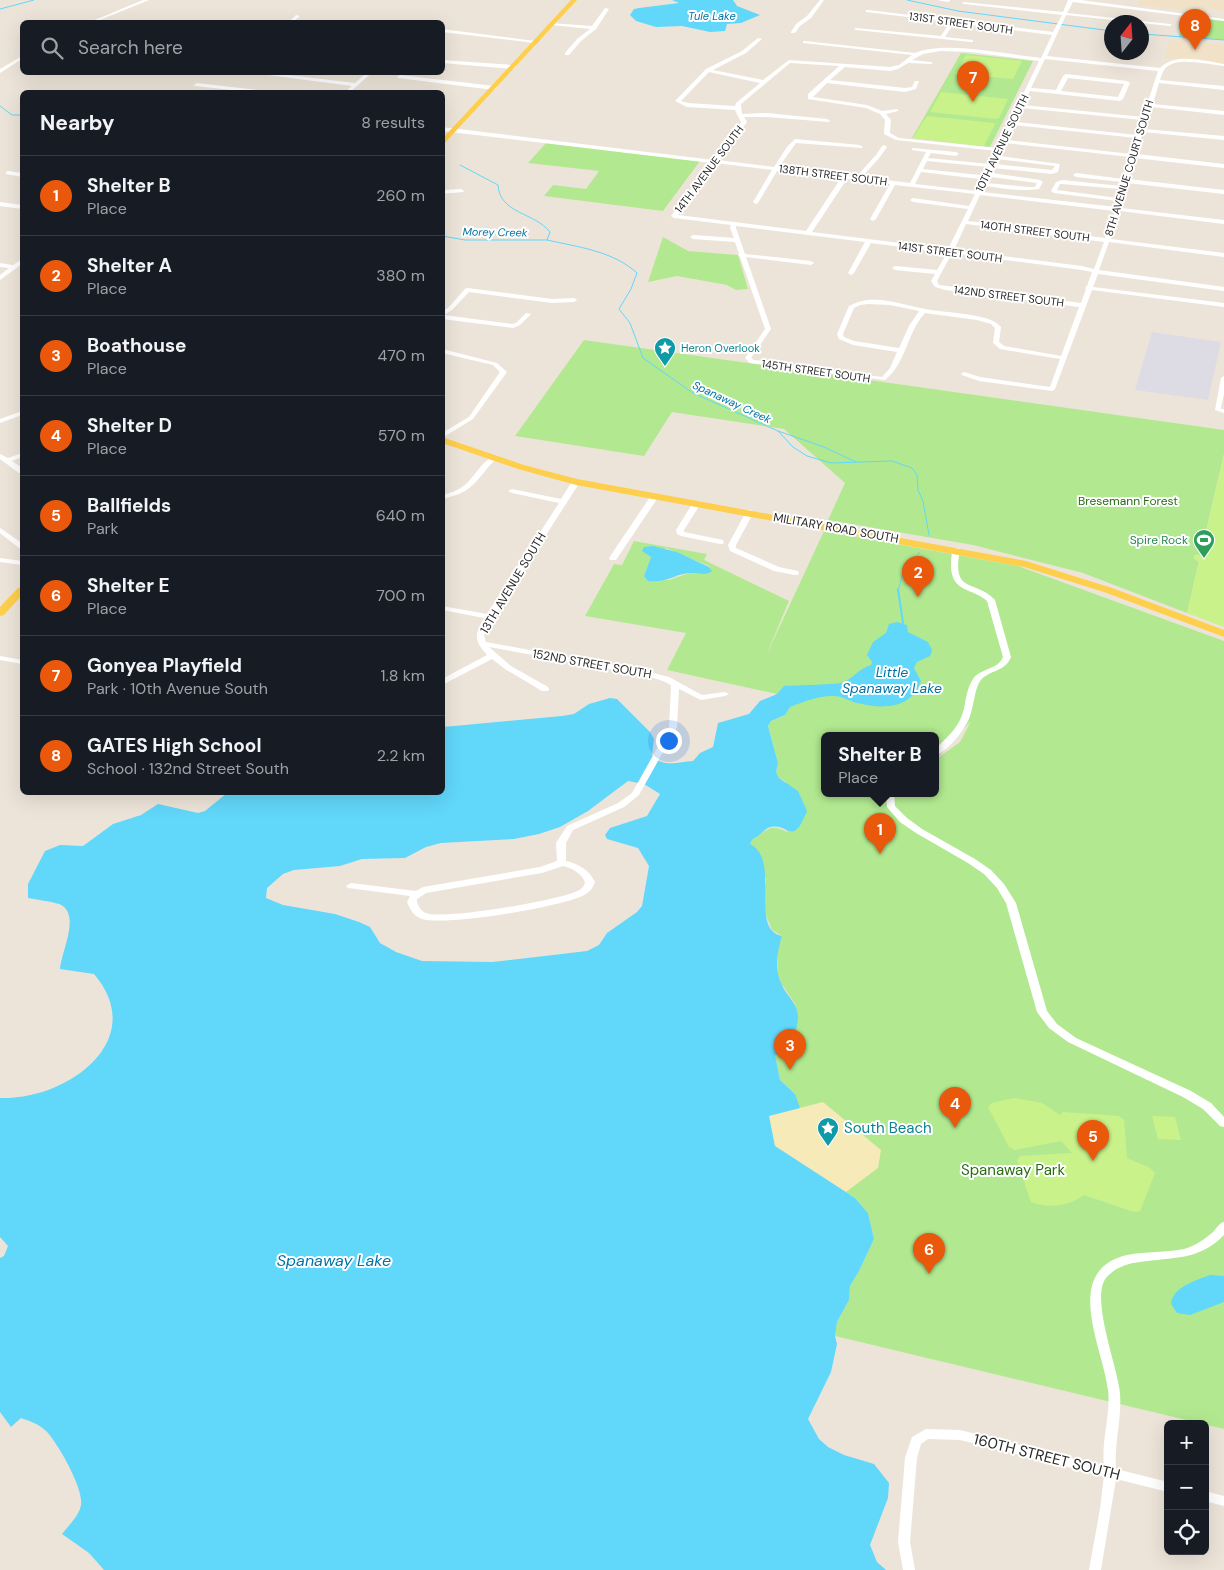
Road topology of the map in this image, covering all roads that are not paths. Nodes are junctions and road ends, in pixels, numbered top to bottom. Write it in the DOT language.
graph roads {
  1 [pos="147,0"];
  2 [pos="574,0"];
  3 [pos="822,0"];
  4 [pos="939,0"];
  5 [pos="1071,0"];
  6 [pos="948,1"];
  7 [pos="964,3"];
  8 [pos="607,9"];
  9 [pos="868,11"];
  10 [pos="1064,14"];
  11 [pos="298,16"];
  12 [pos="97,20"];
  13 [pos="294,20"];
  14 [pos="1224,20"];
  15 [pos="953,21"];
  16 [pos="552,24"];
  17 [pos="1170,25"];
  18 [pos="594,28"];
  19 [pos="856,29"];
  20 [pos="445,30"];
  21 [pos="793,32"];
  22 [pos="1054,34"];
  23 [pos="942,38"];
  24 [pos="760,39"];
  25 [pos="971,41"];
  26 [pos="536,42"];
  27 [pos="805,42"];
  28 [pos="567,54"];
  29 [pos="915,54"];
  30 [pos="20,58"];
  31 [pos="1044,59"];
  32 [pos="445,61"];
  33 [pos="906,61"];
  34 [pos="930,63"];
  35 [pos="844,65"];
  36 [pos="513,66"];
  37 [pos="1224,66"];
  38 [pos="708,70"];
  39 [pos="1160,70"];
  40 [pos="0,71"];
  41 [pos="272,75"];
  42 [pos="368,75"];
  43 [pos="400,78"];
  44 [pos="826,81"];
  45 [pos="1157,81"];
  46 [pos="763,82"];
  47 [pos="917,82"];
  48 [pos="198,85"];
  49 [pos="356,85"];
  50 [pos="494,88"];
  51 [pos="1224,88"];
  52 [pos="1029,89"];
  53 [pos="241,90"];
  54 [pos="350,90"];
  55 [pos="1058,92"];
  56 [pos="1149,105"];
  57 [pos="1020,106"];
  58 [pos="736,108"];
  59 [pos="896,110"];
  60 [pos="881,113"];
  61 [pos="1224,113"];
  62 [pos="740,116"];
  63 [pos="1144,119"];
  64 [pos="827,121"];
  65 [pos="1012,123"];
  66 [pos="445,128"];
  67 [pos="455,130"];
  68 [pos="1141,130"];
  69 [pos="1138,137"];
  70 [pos="1224,138"];
  71 [pos="445,141"];
  72 [pos="1003,141"];
  73 [pos="860,147"];
  74 [pos="884,147"];
  75 [pos="914,149"];
  76 [pos="999,150"];
  77 [pos="929,151"];
  78 [pos="956,154"];
  79 [pos="996,156"];
  80 [pos="1133,156"];
  81 [pos="926,159"];
  82 [pos="715,161"];
  83 [pos="991,166"];
  84 [pos="1224,166"];
  85 [pos="774,168"];
  86 [pos="920,170"];
  87 [pos="1049,172"];
  88 [pos="8,173"];
  89 [pos="20,175"];
  90 [pos="1076,175"];
  91 [pos="986,176"];
  92 [pos="845,177"];
  93 [pos="858,178"];
  94 [pos="1125,180"];
  95 [pos="1038,181"];
  96 [pos="893,182"];
  97 [pos="982,184"];
  98 [pos="912,185"];
  99 [pos="1122,188"];
  100 [pos="460,191"];
  101 [pos="445,192"];
  102 [pos="1224,192"];
  103 [pos="978,193"];
  104 [pos="912,200"];
  105 [pos="1119,200"];
  106 [pos="756,202"];
  107 [pos="0,204"];
  108 [pos="20,207"];
  109 [pos="971,208"];
  110 [pos="1117,210"];
  111 [pos="675,216"];
  112 [pos="873,219"];
  113 [pos="964,222"];
  114 [pos="1224,222"];
  115 [pos="734,224"];
  116 [pos="808,233"];
  117 [pos="693,237"];
  118 [pos="737,240"];
  119 [pos="1107,240"];
  120 [pos="869,241"];
  121 [pos="950,252"];
  122 [pos="741,255"];
  123 [pos="1224,255"];
  124 [pos="20,263"];
  125 [pos="811,263"];
  126 [pos="0,265"];
  127 [pos="13,268"];
  128 [pos="895,268"];
  129 [pos="1094,271"];
  130 [pos="938,272"];
  131 [pos="851,273"];
  132 [pos="0,278"];
  133 [pos="936,285"];
  134 [pos="1088,288"];
  135 [pos="1224,289"];
  136 [pos="574,300"];
  137 [pos="854,304"];
  138 [pos="1082,305"];
  139 [pos="1224,305"];
  140 [pos="923,311"];
  141 [pos="445,313"];
  142 [pos="528,314"];
  143 [pos="445,315"];
  144 [pos="842,339"];
  145 [pos="900,350"];
  146 [pos="445,352"];
  147 [pos="1063,358"];
  148 [pos="964,374"];
  149 [pos="1224,378"];
  150 [pos="1221,410"];
  151 [pos="20,414"];
  152 [pos="0,421"];
  153 [pos="445,436"];
  154 [pos="445,439"];
  155 [pos="0,456"];
  156 [pos="20,456"];
  157 [pos="494,458"];
  158 [pos="7,461"];
  159 [pos="20,470"];
  160 [pos="576,482"];
  161 [pos="512,491"];
  162 [pos="654,496"];
  163 [pos="445,497"];
  164 [pos="563,502"];
  165 [pos="697,503"];
  166 [pos="750,512"];
  167 [pos="0,530"];
  168 [pos="720,542"];
  169 [pos="20,545"];
  170 [pos="956,550"];
  171 [pos="613,558"];
  172 [pos="0,560"];
  173 [pos="20,563"];
  174 [pos="795,573"];
  175 [pos="20,592"];
  176 [pos="445,609"];
  177 [pos="0,613"];
  178 [pos="489,616"];
  179 [pos="1224,634"];
  180 [pos="484,644"];
  181 [pos="492,656"];
  182 [pos="0,658"];
  183 [pos="20,662"];
  184 [pos="445,681"];
  185 [pos="676,684"];
  186 [pos="545,689"];
  187 [pos="726,694"];
  188 [pos="939,749"];
  189 [pos="890,797"];
  190 [pos="562,863"];
  191 [pos="351,886"];
  192 [pos="417,894"];
  193 [pos="1224,1123"];
  194 [pos="1224,1226"];
  195 [pos="926,1434"];
  196 [pos="1110,1472"];
  197 [pos="1164,1486"];
  198 [pos="1209,1497"];
  199 [pos="1224,1501"];
  200 [pos="910,1569"];
  201 [pos="1094,1570"];
  1 -- 12 [label="street"];
  2 -- 16 [label="main road"];
  3 -- 21 [label="street"];
  4 -- 6 [label="street"];
  5 -- 10 [label="street, 10TH AVENUE SOUTH"];
  5 -- 14 [label="street"];
  7 -- 10 [label="street"];
  8 -- 18 [label="street"];
  9 -- 15 [label="street, 131ST STREET SOUTH"];
  10 -- 17 [label="street"];
  10 -- 22 [label="street, 10TH AVENUE SOUTH"];
  11 -- 13 [label="street"];
  15 -- 22 [label="street, 131ST STREET SOUTH"];
  15 -- 23 [label="street"];
  16 -- 18 [label="street"];
  16 -- 26 [label="main road"];
  18 -- 28 [label="street"];
  19 -- 23 [label="street"];
  20 -- 26 [label="street"];
  22 -- 31 [label="street, 10TH AVENUE SOUTH"];
  23 -- 25 [label="street"];
  24 -- 38 [label="street"];
  26 -- 36 [label="main road"];
  27 -- 29 [label="street"];
  29 -- 31 [label="street"];
  29 -- 33 [label="street"];
  30 -- 40 [label="street"];
  31 -- 39 [label="street"];
  31 -- 52 [label="street, 10TH AVENUE SOUTH"];
  32 -- 36 [label="street"];
  33 -- 34 [label="street"];
  33 -- 35 [label="street"];
  35 -- 44 [label="street"];
  35 -- 46 [label="street, 14TH AVENUE SOUTH"];
  36 -- 50 [label="main road"];
  37 -- 39 [label="street, 8TH AVENUE COURT SOUTH"];
  38 -- 46 [label="street"];
  38 -- 58 [label="street"];
  39 -- 45 [label="street, 8TH AVENUE COURT SOUTH"];
  41 -- 49 [label="street"];
  42 -- 49 [label="street"];
  43 -- 50 [label="street"];
  44 -- 47 [label="street"];
  44 -- 60 [label="street"];
  45 -- 51 [label="street"];
  45 -- 56 [label="street, 8TH AVENUE COURT SOUTH"];
  46 -- 58 [label="street, 14TH AVENUE SOUTH"];
  48 -- 53 [label="street"];
  49 -- 54 [label="street"];
  50 -- 67 [label="main road"];
  52 -- 55 [label="street"];
  52 -- 57 [label="street, 10TH AVENUE SOUTH"];
  55 -- 55 [label="street"];
  56 -- 61 [label="street"];
  56 -- 63 [label="street, 8TH AVENUE COURT SOUTH"];
  57 -- 63 [label="street"];
  57 -- 65 [label="street, 10TH AVENUE SOUTH"];
  58 -- 62 [label="street, 14TH AVENUE SOUTH"];
  59 -- 60 [label="street"];
  60 -- 76 [label="street"];
  62 -- 64 [label="street"];
  62 -- 82 [label="street, 14TH AVENUE SOUTH"];
  63 -- 68 [label="street, 8TH AVENUE COURT SOUTH"];
  65 -- 69 [label="street"];
  65 -- 72 [label="street, 10TH AVENUE SOUTH"];
  66 -- 67 [label="street, 138TH STREET SOUTH"];
  67 -- 71 [label="main road"];
  67 -- 82 [label="street, 138TH STREET SOUTH"];
  68 -- 69 [label="street, 8TH AVENUE COURT SOUTH"];
  68 -- 70 [label="street"];
  69 -- 80 [label="street, 8TH AVENUE COURT SOUTH"];
  72 -- 76 [label="street, 10TH AVENUE SOUTH"];
  72 -- 80 [label="street"];
  73 -- 85 [label="street"];
  74 -- 93 [label="street"];
  75 -- 77 [label="street"];
  76 -- 79 [label="street, 10TH AVENUE SOUTH"];
  77 -- 78 [label="street"];
  77 -- 81 [label="street"];
  79 -- 83 [label="street, 10TH AVENUE SOUTH"];
  79 -- 87 [label="street"];
  80 -- 84 [label="street"];
  80 -- 94 [label="street, 8TH AVENUE COURT SOUTH"];
  81 -- 83 [label="street"];
  81 -- 86 [label="street"];
  82 -- 85 [label="street, 138TH STREET SOUTH"];
  82 -- 111 [label="street, 14TH AVENUE SOUTH"];
  83 -- 87 [label="street"];
  83 -- 91 [label="street, 10TH AVENUE SOUTH"];
  85 -- 92 [label="street, 138TH STREET SOUTH"];
  85 -- 106 [label="street"];
  86 -- 91 [label="street"];
  86 -- 98 [label="street"];
  87 -- 95 [label="street"];
  88 -- 89 [label="street"];
  90 -- 94 [label="street"];
  91 -- 95 [label="street"];
  91 -- 97 [label="street, 10TH AVENUE SOUTH"];
  92 -- 93 [label="street, 138TH STREET SOUTH"];
  92 -- 116 [label="street"];
  93 -- 96 [label="street, 138TH STREET SOUTH"];
  94 -- 99 [label="street, 8TH AVENUE COURT SOUTH"];
  94 -- 102 [label="street"];
  95 -- 97 [label="street"];
  96 -- 98 [label="street, 138TH STREET SOUTH"];
  96 -- 112 [label="street"];
  97 -- 103 [label="street, 10TH AVENUE SOUTH"];
  98 -- 103 [label="street, 138TH STREET SOUTH"];
  99 -- 105 [label="street, 8TH AVENUE COURT SOUTH"];
  99 -- 105 [label="street"];
  100 -- 101 [label="street"];
  103 -- 109 [label="street, 10TH AVENUE SOUTH"];
  103 -- 110 [label="street, 138TH STREET SOUTH"];
  104 -- 109 [label="street"];
  105 -- 110 [label="street, 8TH AVENUE COURT SOUTH"];
  107 -- 108 [label="street"];
  109 -- 113 [label="street, 10TH AVENUE SOUTH"];
  110 -- 114 [label="street, 138TH STREET SOUTH"];
  110 -- 119 [label="street, 8TH AVENUE COURT SOUTH"];
  111 -- 115 [label="street, 141ST STREET SOUTH"];
  113 -- 119 [label="street, 140TH STREET SOUTH"];
  113 -- 121 [label="street, 10TH AVENUE SOUTH"];
  115 -- 116 [label="street, 141ST STREET SOUTH"];
  115 -- 118 [label="street"];
  116 -- 120 [label="street, 141ST STREET SOUTH"];
  117 -- 118 [label="street"];
  118 -- 122 [label="street"];
  119 -- 123 [label="street, 140TH STREET SOUTH"];
  119 -- 129 [label="street, 8TH AVENUE COURT SOUTH"];
  120 -- 121 [label="street, 141ST STREET SOUTH"];
  120 -- 131 [label="street"];
  121 -- 129 [label="street, 141ST STREET SOUTH"];
  121 -- 130 [label="street, 10TH AVENUE SOUTH"];
  122 -- 125 [label="street"];
  122 -- 145 [label="street, 145TH STREET SOUTH"];
  124 -- 127 [label="street"];
  126 -- 127 [label="street"];
  127 -- 132 [label="street"];
  128 -- 130 [label="street"];
  129 -- 134 [label="street, 8TH AVENUE COURT SOUTH"];
  129 -- 135 [label="street, 141ST STREET SOUTH"];
  130 -- 133 [label="street, 10TH AVENUE SOUTH"];
  133 -- 138 [label="street, 142ND STREET SOUTH"];
  134 -- 138 [label="street, 8TH AVENUE COURT SOUTH"];
  134 -- 139 [label="street"];
  136 -- 141 [label="street"];
  137 -- 140 [label="street"];
  137 -- 144 [label="street"];
  138 -- 147 [label="street, 8TH AVENUE COURT SOUTH"];
  140 -- 145 [label="street"];
  140 -- 147 [label="street"];
  142 -- 143 [label="street"];
  144 -- 145 [label="street"];
  146 -- 153 [label="street"];
  147 -- 148 [label="street, 8TH AVENUE COURT SOUTH"];
  149 -- 150 [label="street"];
  151 -- 152 [label="street"];
  154 -- 157 [label="main road, MILITARY ROAD SOUTH"];
  155 -- 158 [label="street"];
  156 -- 158 [label="street"];
  157 -- 160 [label="main road, MILITARY ROAD SOUTH"];
  157 -- 163 [label="street"];
  158 -- 159 [label="street"];
  160 -- 162 [label="main road, MILITARY ROAD SOUTH"];
  160 -- 164 [label="street, 13TH AVENUE SOUTH"];
  161 -- 164 [label="street"];
  162 -- 165 [label="main road, MILITARY ROAD SOUTH"];
  162 -- 171 [label="street"];
  164 -- 178 [label="street, 13TH AVENUE SOUTH"];
  165 -- 166 [label="main road, MILITARY ROAD SOUTH"];
  165 -- 168 [label="street"];
  166 -- 170 [label="main road, MILITARY ROAD SOUTH"];
  166 -- 174 [label="street"];
  167 -- 169 [label="street"];
  170 -- 179 [label="main road, MILITARY ROAD SOUTH"];
  170 -- 188 [label="street"];
  172 -- 173 [label="street"];
  175 -- 177 [label="main road"];
  176 -- 178 [label="street"];
  178 -- 180 [label="street, 13TH AVENUE SOUTH"];
  180 -- 181 [label="street, 13TH AVENUE SOUTH"];
  180 -- 185 [label="street, 152ND STREET SOUTH"];
  181 -- 184 [label="street"];
  181 -- 186 [label="street, 13TH AVENUE SOUTH"];
  182 -- 183 [label="street"];
  185 -- 187 [label="street, 152ND STREET SOUTH"];
  185 -- 190 [label="street"];
  189 -- 193 [label="street"];
  190 -- 192 [label="street"];
  190 -- 192 [label="street"];
  191 -- 192 [label="street"];
  194 -- 196 [label="street"];
  195 -- 196 [label="street, 160TH STREET SOUTH"];
  195 -- 200 [label="street"];
  196 -- 197 [label="street, 160TH STREET SOUTH"];
  196 -- 201 [label="street"];
  198 -- 199 [label="street"];
}
